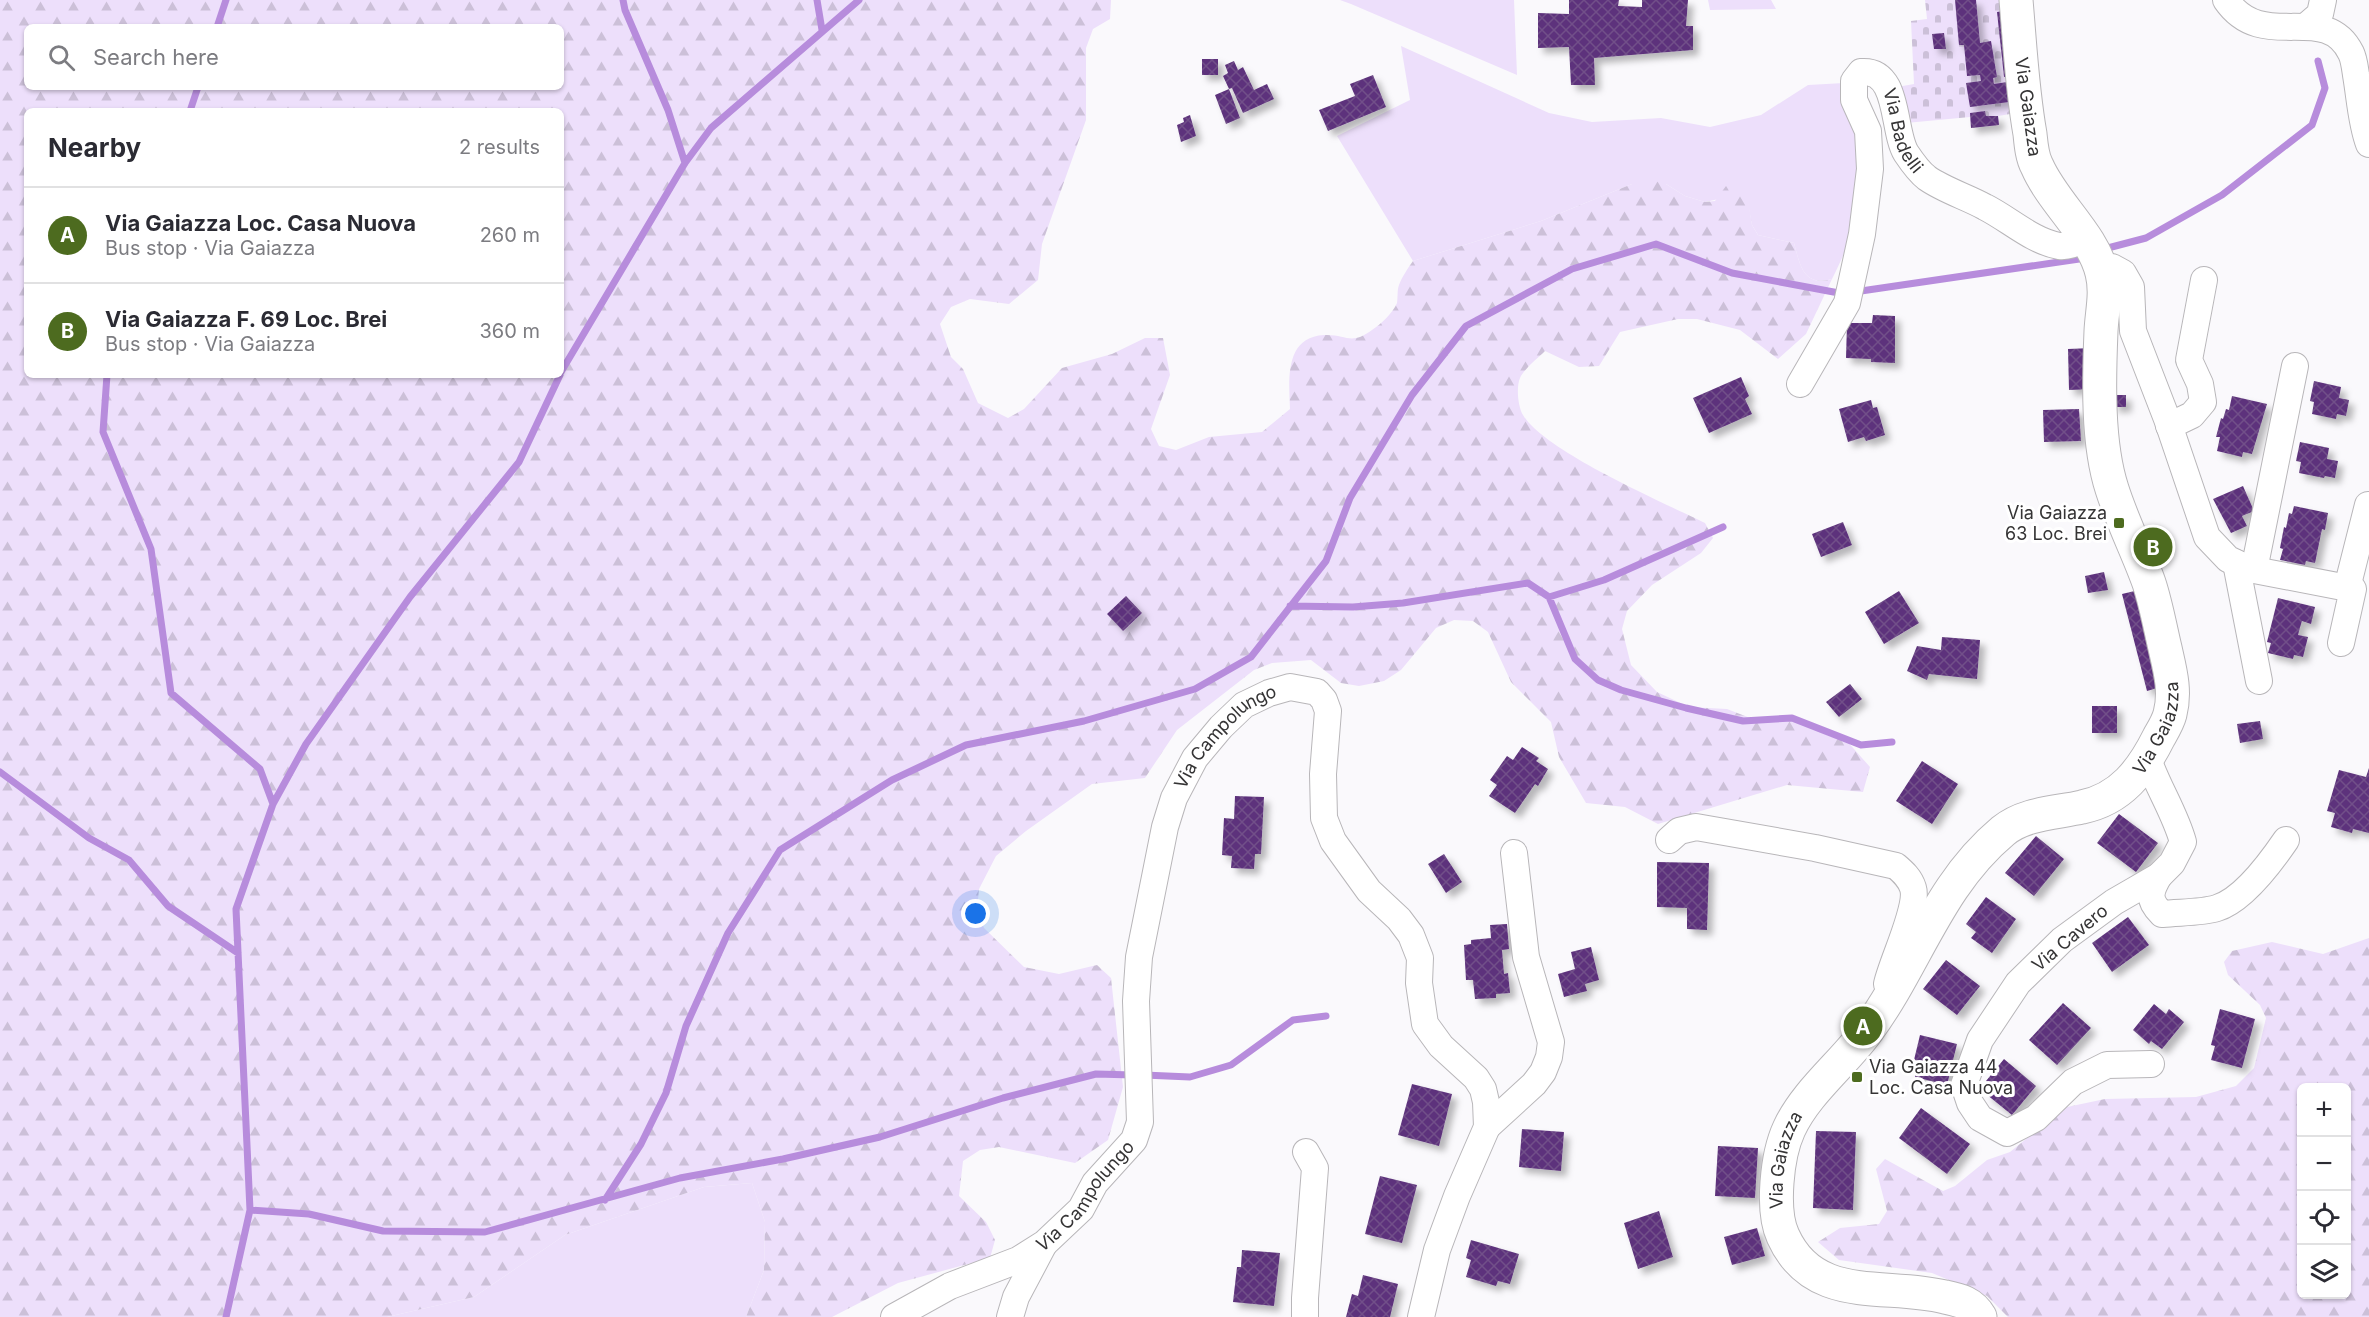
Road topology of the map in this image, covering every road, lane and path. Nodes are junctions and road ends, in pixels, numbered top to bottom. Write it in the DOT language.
graph roads {
  1 [pos="2016,0"];
  2 [pos="2226,0"];
  3 [pos="2323,0"];
  4 [pos="2305,27"];
  5 [pos="2369,144"];
  6 [pos="2085,239"];
  7 [pos="2101,268"];
  8 [pos="2204,280"];
  9 [pos="2295,366"];
  10 [pos="1800,384"];
  11 [pos="2169,426"];
  12 [pos="2368,505"];
  13 [pos="2245,566"];
  14 [pos="2347,588"];
  15 [pos="2341,643"];
  16 [pos="2259,681"];
  17 [pos="2148,759"];
  18 [pos="1670,840"];
  19 [pos="2286,840"];
  20 [pos="1514,854"];
  21 [pos="2159,876"];
  22 [pos="1888,998"];
  23 [pos="2151,1064"];
  24 [pos="1487,1127"];
  25 [pos="1306,1152"];
  26 [pos="1045,1243"];
  27 [pos="894,1317"];
  28 [pos="1010,1317"];
  29 [pos="1305,1317"];
  30 [pos="1421,1317"];
  31 [pos="1980,1317"];
  1 -- 6 [label="main road, Via Gaiazza"];
  2 -- 4 [label="street"];
  3 -- 4 [label="street"];
  4 -- 5 [label="street"];
  6 -- 7 [label="main road, Via Gaiazza"];
  6 -- 10 [label="street, Via Badelli"];
  7 -- 11 [label="street"];
  7 -- 17 [label="main road, Via Gaiazza"];
  8 -- 11 [label="street"];
  9 -- 13 [label="street"];
  11 -- 13 [label="street"];
  12 -- 14 [label="street"];
  13 -- 14 [label="street"];
  13 -- 16 [label="street"];
  14 -- 15 [label="street"];
  17 -- 21 [label="street, Via Cavero"];
  17 -- 22 [label="main road, Via Gaiazza"];
  18 -- 22 [label="street, Via Gaiazza"];
  19 -- 21 [label="street"];
  20 -- 24 [label="street"];
  21 -- 23 [label="street, Via Cavero"];
  22 -- 31 [label="main road, Via Gaiazza"];
  24 -- 26 [label="street, Via Campolungo"];
  24 -- 30 [label="street, Via Campolungo"];
  25 -- 29 [label="street"];
  26 -- 27 [label="street, Via Campolungo"];
  26 -- 28 [label="street"];
}
